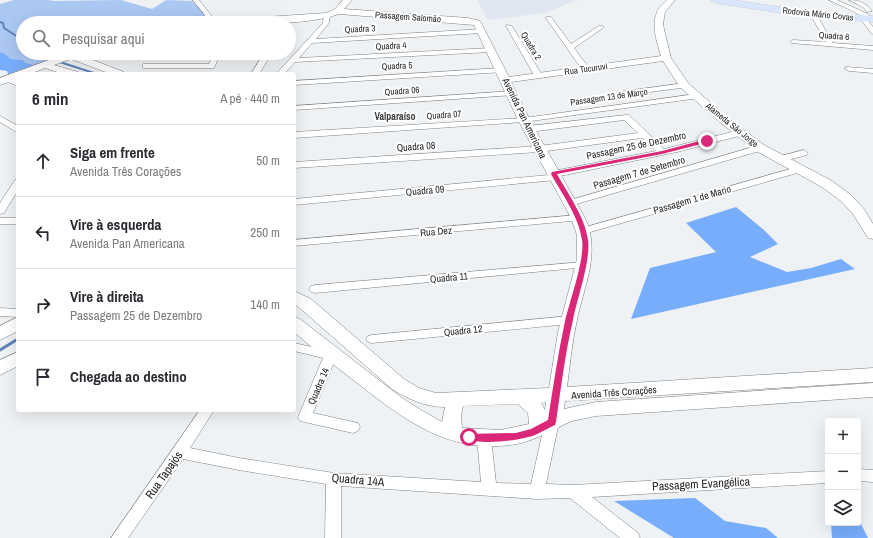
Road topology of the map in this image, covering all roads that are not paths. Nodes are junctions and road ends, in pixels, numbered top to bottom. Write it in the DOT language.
graph roads {
  1 [pos="196,0"];
  2 [pos="348,0"];
  3 [pos="671,0"];
  4 [pos="716,0"];
  5 [pos="733,0"];
  6 [pos="832,0"];
  7 [pos="852,0"];
  8 [pos="338,11"];
  9 [pos="813,14"];
  10 [pos="327,15"];
  11 [pos="209,16"];
  12 [pos="870,16"];
  13 [pos="549,18"];
  14 [pos="296,20"];
  15 [pos="509,26"];
  16 [pos="601,27"];
  17 [pos="480,28"];
  18 [pos="873,32"];
  19 [pos="312,41"];
  20 [pos="793,42"];
  21 [pos="831,45"];
  22 [pos="570,48"];
  23 [pos="873,48"];
  24 [pos="491,50"];
  25 [pos="296,57"];
  26 [pos="666,58"];
  27 [pos="60,60"];
  28 [pos="85,60"];
  29 [pos="150,60"];
  30 [pos="176,60"];
  31 [pos="214,60"];
  32 [pos="264,60"];
  33 [pos="293,60"];
  34 [pos="296,60"];
  35 [pos="47,65"];
  36 [pos="146,66"];
  37 [pos="172,66"];
  38 [pos="586,69"];
  39 [pos="850,69"];
  40 [pos="873,71"];
  41 [pos="27,72"];
  42 [pos="68,72"];
  43 [pos="115,72"];
  44 [pos="142,72"];
  45 [pos="168,72"];
  46 [pos="256,72"];
  47 [pos="282,72"];
  48 [pos="504,75"];
  49 [pos="538,75"];
  50 [pos="296,83"];
  51 [pos="685,85"];
  52 [pos="512,93"];
  53 [pos="619,94"];
  54 [pos="696,96"];
  55 [pos="296,108"];
  56 [pos="0,118"];
  57 [pos="526,124"];
  58 [pos="16,129"];
  59 [pos="740,133"];
  60 [pos="644,134"];
  61 [pos="296,135"];
  62 [pos="544,148"];
  63 [pos="760,148"];
  64 [pos="662,152"];
  65 [pos="804,153"];
  66 [pos="780,159"];
  67 [pos="296,165"];
  68 [pos="801,169"];
  69 [pos="556,174"];
  70 [pos="16,185"];
  71 [pos="296,202"];
  72 [pos="570,203"];
  73 [pos="0,211"];
  74 [pos="16,221"];
  75 [pos="0,222"];
  76 [pos="581,224"];
  77 [pos="873,235"];
  78 [pos="296,243"];
  79 [pos="583,265"];
  80 [pos="315,289"];
  81 [pos="296,297"];
  82 [pos="0,312"];
  83 [pos="16,312"];
  84 [pos="569,320"];
  85 [pos="16,324"];
  86 [pos="296,325"];
  87 [pos="0,334"];
  88 [pos="372,339"];
  89 [pos="296,347"];
  90 [pos="331,355"];
  91 [pos="16,359"];
  92 [pos="0,368"];
  93 [pos="873,375"];
  94 [pos="873,390"];
  95 [pos="556,395"];
  96 [pos="522,397"];
  97 [pos="458,400"];
  98 [pos="206,412"];
  99 [pos="545,426"];
  100 [pos="354,427"];
  101 [pos="455,434"];
  102 [pos="484,438"];
  103 [pos="180,452"];
  104 [pos="861,475"];
  105 [pos="873,476"];
  106 [pos="825,477"];
  107 [pos="334,479"];
  108 [pos="489,489"];
  109 [pos="537,492"];
  110 [pos="573,492"];
  111 [pos="119,538"];
  112 [pos="333,538"];
  113 [pos="632,538"];
  1 -- 11 [label="street"];
  2 -- 8 [label="street"];
  3 -- 26 [label="street, Alameda São Jorge"];
  4 -- 9 [label="main road, Rodovia Mário Covas"];
  5 -- 12 [label="main road, Rodovia Mário Covas"];
  6 -- 12 [label="street"];
  7 -- 12 [label="street"];
  8 -- 10 [label="street"];
  8 -- 17 [label="street, Passagem Salomão"];
  9 -- 12 [label="main road, Rodovia Mário Covas"];
  9 -- 21 [label="street"];
  10 -- 14 [label="street"];
  10 -- 19 [label="street"];
  12 -- 18 [label="street"];
  13 -- 22 [label="street"];
  15 -- 49 [label="street, Quadra 2"];
  16 -- 22 [label="street"];
  17 -- 19 [label="street, Quadra 3"];
  17 -- 24 [label="street, Avenida Pan Americana"];
  19 -- 25 [label="street"];
  20 -- 21 [label="street, Quadra 6"];
  21 -- 23 [label="street, Quadra 6"];
  22 -- 38 [label="street"];
  24 -- 34 [label="street, Quadra 4"];
  24 -- 48 [label="street, Avenida Pan Americana"];
  26 -- 38 [label="street, Rua Tucuruvi"];
  26 -- 51 [label="street, Alameda São Jorge"];
  27 -- 35 [label="street"];
  28 -- 43 [label="street"];
  29 -- 36 [label="street"];
  30 -- 37 [label="street"];
  31 -- 37 [label="street"];
  32 -- 46 [label="street"];
  33 -- 47 [label="street"];
  35 -- 41 [label="street"];
  35 -- 42 [label="street"];
  36 -- 37 [label="street"];
  36 -- 44 [label="street"];
  37 -- 45 [label="street"];
  38 -- 49 [label="street, Rua Tucuruvi"];
  39 -- 40 [label="street"];
  48 -- 49 [label="street, Rua Tucuruvi"];
  48 -- 50 [label="street, Quadra 5"];
  48 -- 52 [label="street, Avenida Pan Americana"];
  51 -- 53 [label="street"];
  51 -- 54 [label="street, Alameda São Jorge"];
  52 -- 55 [label="street, Quadra 06"];
  52 -- 57 [label="street, Avenida Pan Americana"];
  54 -- 57 [label="street, Passagem 13 de Março"];
  54 -- 59 [label="street, Alameda São Jorge"];
  56 -- 58 [label="street"];
  57 -- 60 [label="street"];
  57 -- 61 [label="street, Quadra 07"];
  57 -- 62 [label="street, Avenida Pan Americana"];
  59 -- 63 [label="street, Alameda São Jorge"];
  59 -- 64 [label="street, Passagem 25 de Dezembro"];
  60 -- 62 [label="street, Quadra 08"];
  60 -- 64 [label="street"];
  62 -- 67 [label="street, Quadra 08"];
  62 -- 69 [label="street, Avenida Pan Americana"];
  63 -- 66 [label="street, Alameda São Jorge"];
  63 -- 72 [label="street, Passagem 7 de Setembro"];
  64 -- 69 [label="street, Passagem 25 de Dezembro"];
  65 -- 66 [label="street"];
  66 -- 68 [label="street, Alameda São Jorge"];
  68 -- 76 [label="street, Passagem 1 de Mario"];
  68 -- 77 [label="street, Alameda São Jorge"];
  69 -- 71 [label="street, Quadra 09"];
  69 -- 72 [label="street, Avenida Pan Americana"];
  70 -- 73 [label="street"];
  72 -- 76 [label="street, Avenida Pan Americana"];
  74 -- 75 [label="street"];
  76 -- 78 [label="street, Rua Dez"];
  76 -- 79 [label="street, Avenida Pan Americana"];
  79 -- 80 [label="street, Quadra 11"];
  79 -- 84 [label="street, Avenida Pan Americana"];
  81 -- 97 [label="street, Avenida Três Corações"];
  82 -- 83 [label="street"];
  84 -- 88 [label="street, Quadra 12"];
  84 -- 95 [label="street, Avenida Pan Americana"];
  85 -- 87 [label="street"];
  86 -- 90 [label="street, Quadra 14"];
  89 -- 90 [label="street"];
  90 -- 100 [label="street, Quadra 14"];
  90 -- 101 [label="street, Avenida Três Corações"];
  91 -- 92 [label="street"];
  93 -- 95 [label="street, Avenida Três Corações"];
  94 -- 99 [label="street, Avenida Três Corações"];
  95 -- 96 [label="street, Avenida Três Corações"];
  95 -- 99 [label="street, Avenida Pan Americana"];
  96 -- 97 [label="street, Avenida Três Corações"];
  96 -- 99 [label="street"];
  97 -- 101 [label="street"];
  98 -- 103 [label="street, Rua Tapajós"];
  99 -- 102 [label="street, Avenida Três Corações"];
  99 -- 109 [label="street, Avenida Pan Americana"];
  101 -- 102 [label="street, Avenida Três Corações"];
  102 -- 108 [label="street"];
  103 -- 107 [label="street, Quadra 14A"];
  103 -- 111 [label="street, Rua Tapajós"];
  104 -- 105 [label="street"];
  106 -- 110 [label="street, Passagem Evangélica"];
  107 -- 108 [label="street, Quadra 14A"];
  107 -- 112 [label="street"];
  108 -- 109 [label="street, Quadra 14A"];
  109 -- 110 [label="street, Passagem Evangélica"];
  110 -- 113 [label="street"];
}
